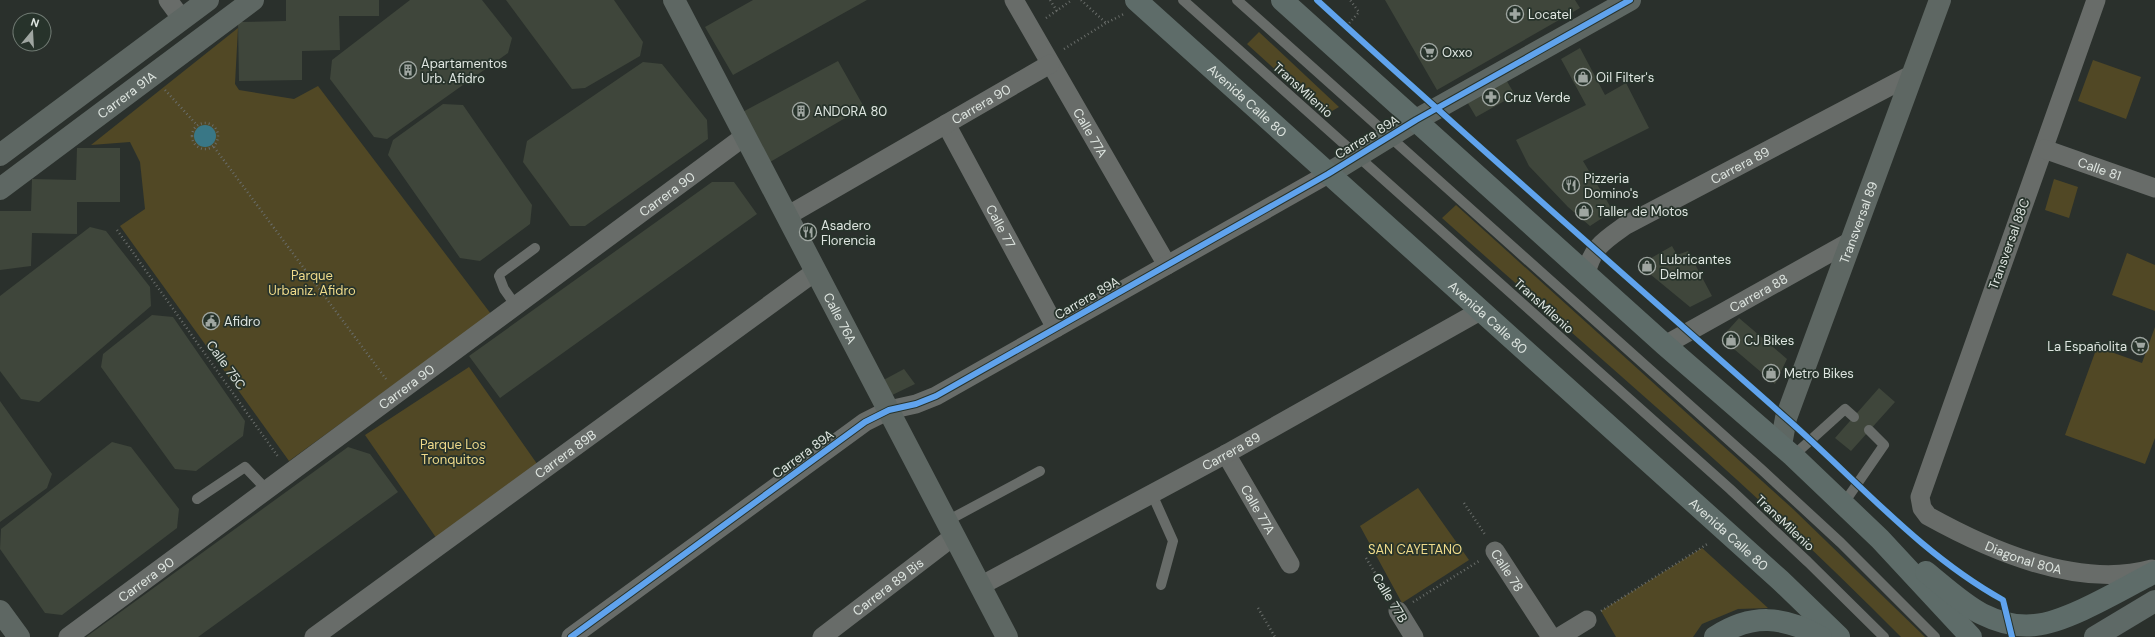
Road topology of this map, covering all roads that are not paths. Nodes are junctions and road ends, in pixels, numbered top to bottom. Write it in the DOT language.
graph roads {
  1 [pos="168,0"];
  2 [pos="208,0"];
  3 [pos="253,0"];
  4 [pos="674,0"];
  5 [pos="1014,0"];
  6 [pos="1183,0"];
  7 [pos="1237,0"];
  8 [pos="1282,0"];
  9 [pos="1630,0"];
  10 [pos="1940,0"];
  11 [pos="2096,0"];
  12 [pos="1131,7"];
  13 [pos="182,19"];
  14 [pos="1050,64"];
  15 [pos="1913,74"];
  16 [pos="1416,120"];
  17 [pos="946,124"];
  18 [pos="745,136"];
  19 [pos="1390,136"];
  20 [pos="2044,149"];
  21 [pos="0,155"];
  22 [pos="1357,156"];
  23 [pos="1328,174"];
  24 [pos="2155,188"];
  25 [pos="0,189"];
  26 [pos="787,216"];
  27 [pos="1851,241"];
  28 [pos="535,248"];
  29 [pos="1167,265"];
  30 [pos="816,271"];
  31 [pos="1586,274"];
  32 [pos="516,306"];
  33 [pos="1480,311"];
  34 [pos="1056,328"];
  35 [pos="1665,345"];
  36 [pos="889,410"];
  37 [pos="1854,417"];
  38 [pos="1869,430"];
  39 [pos="1787,450"];
  40 [pos="1226,454"];
  41 [pos="1040,471"];
  42 [pos="1922,488"];
  43 [pos="267,490"];
  44 [pos="1152,494"];
  45 [pos="197,499"];
  46 [pos="1844,503"];
  47 [pos="950,528"];
  48 [pos="1880,539"];
  49 [pos="1495,551"];
  50 [pos="1290,564"];
  51 [pos="2155,568"];
  52 [pos="2155,572"];
  53 [pos="1161,585"];
  54 [pos="980,586"];
  55 [pos="2155,601"];
  56 [pos="0,611"];
  57 [pos="1398,611"];
  58 [pos="1587,620"];
  59 [pos="19,637"];
  60 [pos="68,637"];
  61 [pos="314,637"];
  62 [pos="571,637"];
  63 [pos="822,637"];
  64 [pos="1007,637"];
  65 [pos="1414,637"];
  66 [pos="1551,637"];
  67 [pos="1559,637"];
  68 [pos="1715,637"];
  69 [pos="1821,637"];
  70 [pos="1839,637"];
  71 [pos="1884,637"];
  72 [pos="1935,637"];
  73 [pos="1972,637"];
  74 [pos="2095,637"];
  1 -- 13 [label="street"];
  2 -- 13 [label="street, Carrera 91A"];
  3 -- 25 [label="street, Carrera 91A"];
  4 -- 18 [label="street, Calle 76A"];
  5 -- 14 [label="street, Calle 77A"];
  6 -- 22 [label="lane, TransMilenio"];
  7 -- 19 [label="lane, TransMilenio"];
  8 -- 16 [label="highway"];
  9 -- 16 [label="street, Carrera 89A"];
  10 -- 15 [label="street, Transversal 89"];
  11 -- 20 [label="street, Transversal 88C"];
  12 -- 23 [label="highway, Avenida Calle 80"];
  13 -- 21 [label="street, Carrera 91A"];
  14 -- 17 [label="street, Carrera 90"];
  14 -- 29 [label="street, Calle 77A"];
  15 -- 27 [label="street, Transversal 89"];
  15 -- 31 [label="street, Carrera 89"];
  16 -- 19 [label="street, Carrera 89A"];
  16 -- 31 [label="highway"];
  17 -- 26 [label="street, Carrera 90"];
  17 -- 34 [label="street, Calle 77"];
  18 -- 26 [label="street, Calle 76A"];
  18 -- 32 [label="street, Carrera 90"];
  19 -- 22 [label="street, Carrera 89A"];
  19 -- 72 [label="lane, TransMilenio"];
  20 -- 24 [label="street, Calle 81"];
  20 -- 42 [label="street, Transversal 88C"];
  22 -- 23 [label="street, Carrera 89A"];
  22 -- 71 [label="lane, TransMilenio"];
  23 -- 29 [label="street, Carrera 89A"];
  23 -- 33 [label="highway, Avenida Calle 80"];
  26 -- 30 [label="street, Calle 76A"];
  27 -- 35 [label="street, Carrera 88"];
  27 -- 39 [label="street, Transversal 89"];
  28 -- 32 [label="lane"];
  29 -- 34 [label="street, Carrera 89A"];
  30 -- 36 [label="street, Calle 76A"];
  30 -- 61 [label="street, Carrera 89B"];
  31 -- 35 [label="highway"];
  32 -- 43 [label="street, Carrera 90"];
  33 -- 40 [label="street, Carrera 89"];
  33 -- 70 [label="highway, Avenida Calle 80"];
  34 -- 36 [label="street, Carrera 89A"];
  35 -- 39 [label="highway"];
  36 -- 47 [label="street, Calle 76A"];
  36 -- 62 [label="street, Carrera 89A"];
  37 -- 39 [label="lane"];
  38 -- 46 [label="lane"];
  39 -- 46 [label="highway"];
  40 -- 44 [label="street, Carrera 89"];
  40 -- 50 [label="street, Calle 77A"];
  41 -- 47 [label="lane"];
  42 -- 51 [label="street, Diagonal 80A"];
  43 -- 45 [label="lane"];
  43 -- 60 [label="street, Carrera 90"];
  44 -- 53 [label="lane"];
  44 -- 54 [label="street, Carrera 89"];
  46 -- 48 [label="highway"];
  47 -- 54 [label="street, Calle 76A"];
  47 -- 63 [label="street, Carrera 89 Bis"];
  48 -- 52 [label="highway"];
  48 -- 73 [label="highway"];
  49 -- 66 [label="street, Calle 78"];
  54 -- 64 [label="street, Calle 76A"];
  55 -- 74 [label="main road"];
  56 -- 59 [label="street"];
  57 -- 65 [label="street, Calle 77B"];
  58 -- 67 [label="street"];
  68 -- 69 [label="highway"];
}
